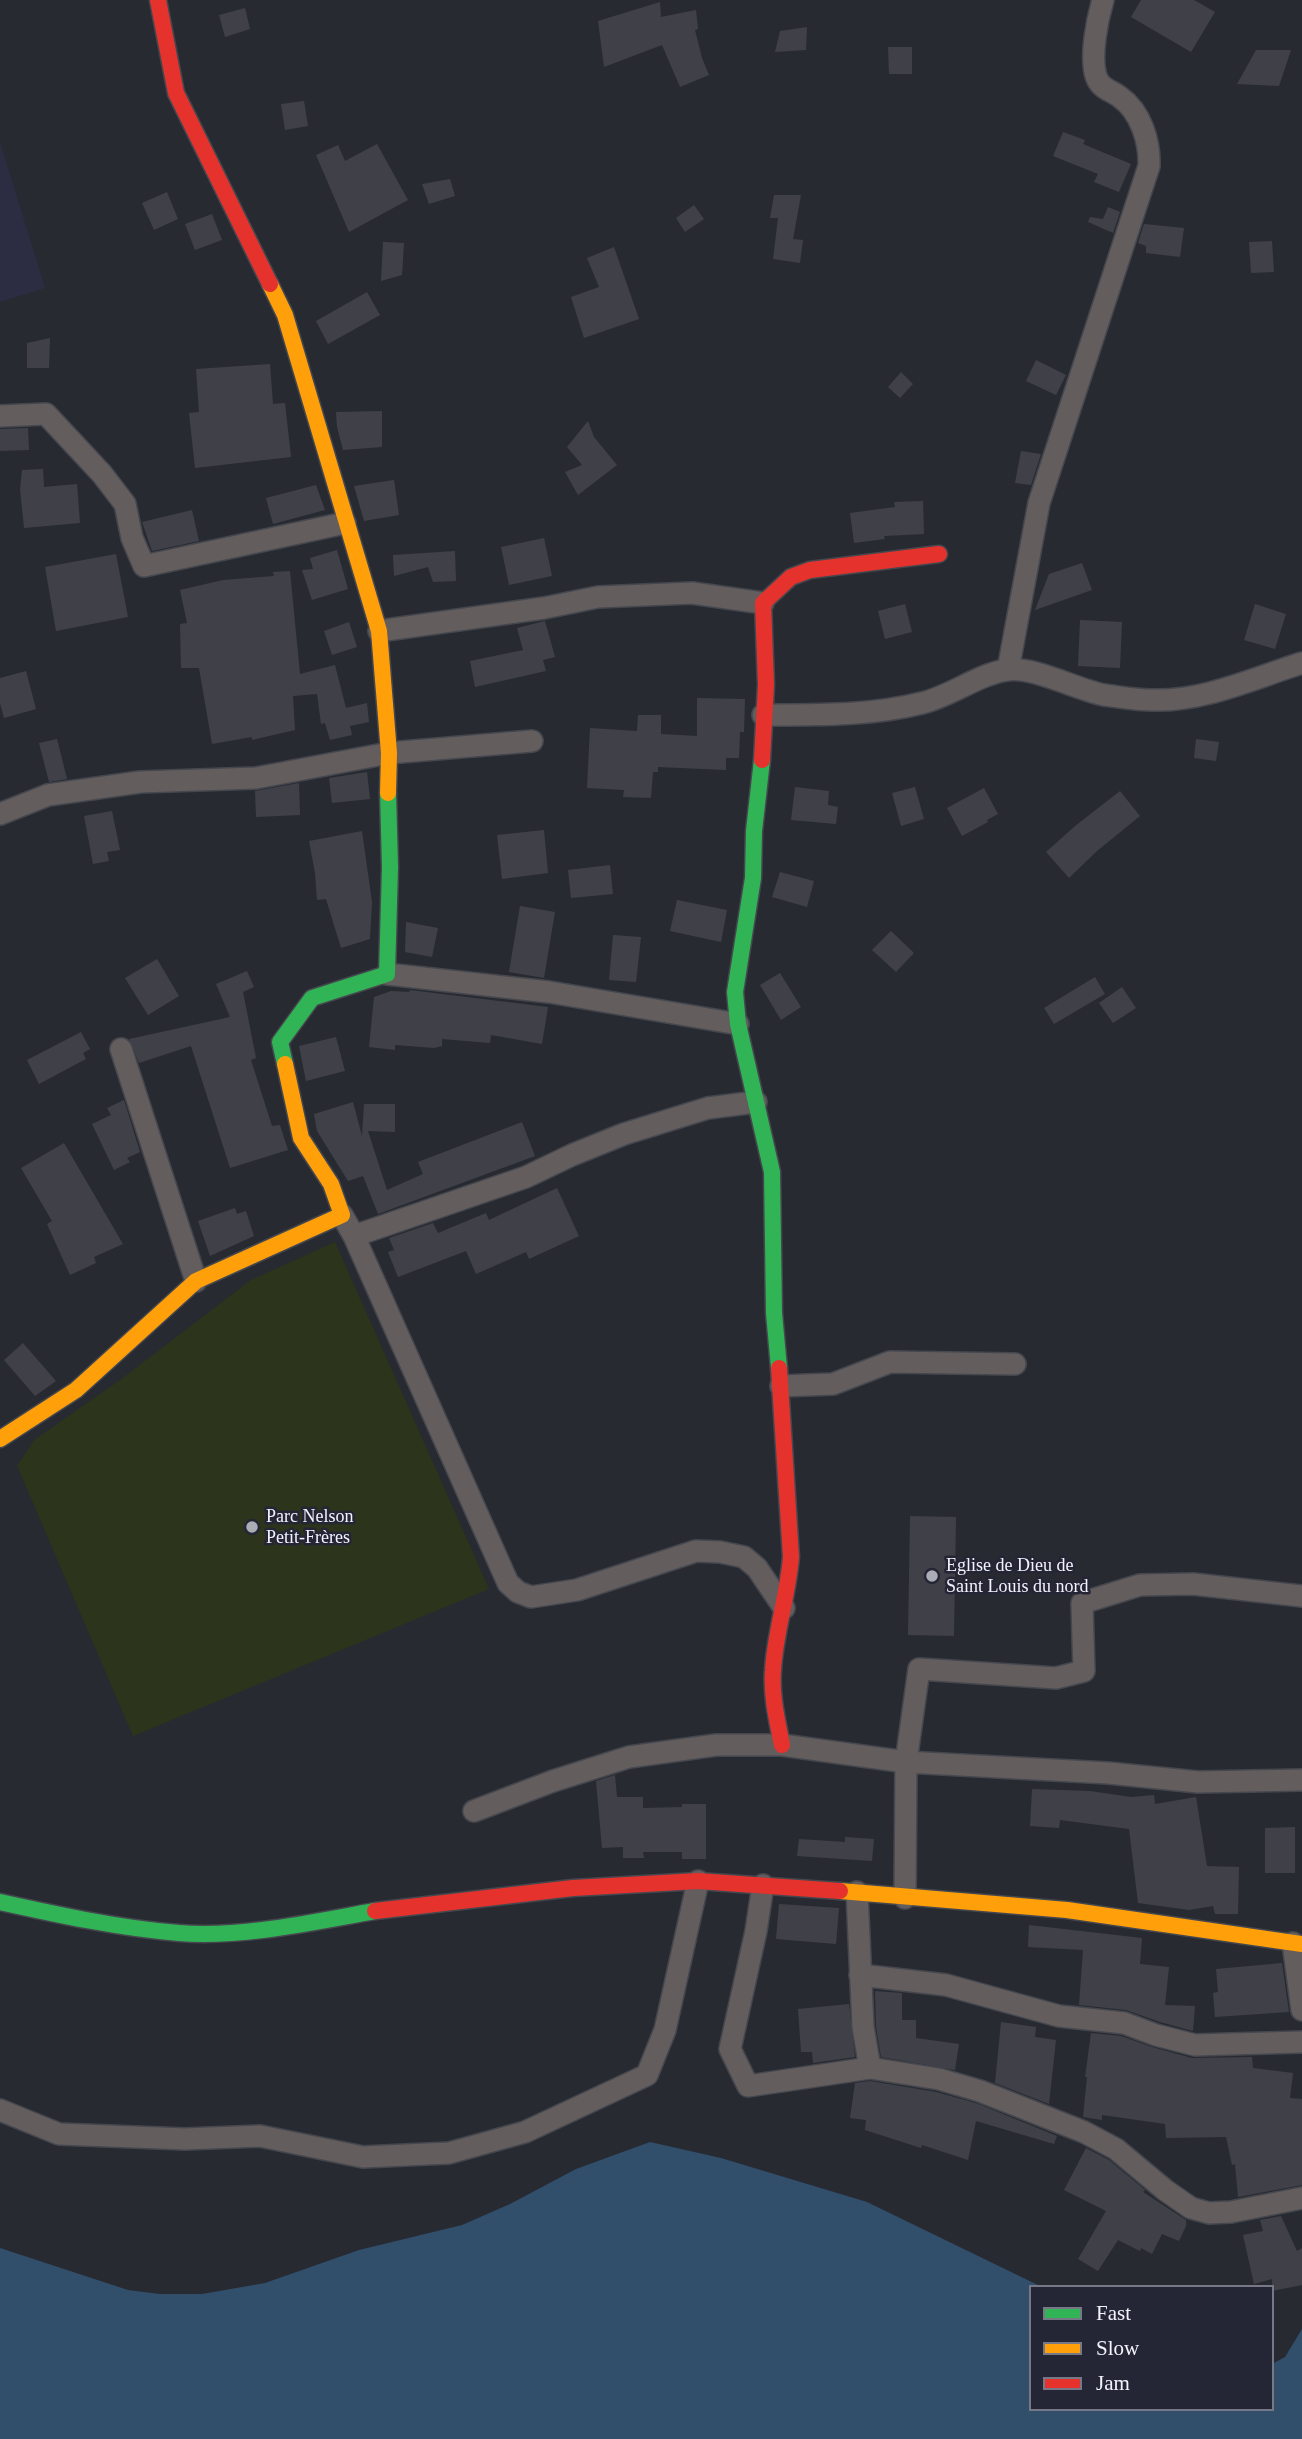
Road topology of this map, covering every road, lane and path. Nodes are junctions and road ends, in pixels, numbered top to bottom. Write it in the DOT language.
graph roads {
  1 [pos="158,0"];
  2 [pos="1103,0"];
  3 [pos="0,416"];
  4 [pos="345,523"];
  5 [pos="940,554"];
  6 [pos="763,603"];
  7 [pos="379,631"];
  8 [pos="1302,663"];
  9 [pos="1008,670"];
  10 [pos="763,715"];
  11 [pos="532,741"];
  12 [pos="389,753"];
  13 [pos="0,814"];
  14 [pos="387,974"];
  15 [pos="738,1024"];
  16 [pos="121,1049"];
  17 [pos="756,1102"];
  18 [pos="342,1215"];
  19 [pos="354,1236"];
  20 [pos="196,1282"];
  21 [pos="1015,1364"];
  22 [pos="780,1386"];
  23 [pos="0,1439"];
  24 [pos="1302,1596"];
  25 [pos="784,1608"];
  26 [pos="782,1745"];
  27 [pos="906,1762"];
  28 [pos="1302,1780"];
  29 [pos="474,1811"];
  30 [pos="698,1881"];
  31 [pos="763,1885"];
  32 [pos="856,1892"];
  33 [pos="905,1898"];
  34 [pos="0,1902"];
  35 [pos="1297,1944"];
  36 [pos="860,1975"];
  37 [pos="1302,2010"];
  38 [pos="1302,2042"];
  39 [pos="870,2068"];
  40 [pos="0,2110"];
  41 [pos="1302,2198"];
  1 -- 4 [label="street"];
  2 -- 9 [label="street"];
  3 -- 4 [label="street"];
  4 -- 7 [label="street"];
  5 -- 6 [label="street"];
  6 -- 7 [label="street"];
  6 -- 10 [label="street"];
  7 -- 12 [label="street"];
  8 -- 9 [label="street"];
  9 -- 10 [label="street"];
  10 -- 15 [label="street"];
  11 -- 12 [label="street"];
  12 -- 13 [label="street"];
  12 -- 14 [label="street"];
  14 -- 15 [label="street"];
  14 -- 18 [label="street"];
  15 -- 17 [label="street"];
  16 -- 20 [label="street"];
  17 -- 19 [label="street"];
  17 -- 22 [label="street"];
  18 -- 19 [label="street"];
  18 -- 20 [label="street"];
  19 -- 25 [label="street"];
  20 -- 23 [label="street"];
  21 -- 22 [label="street"];
  22 -- 25 [label="street"];
  24 -- 27 [label="street"];
  25 -- 26 [label="street"];
  26 -- 27 [label="street"];
  26 -- 29 [label="street"];
  27 -- 28 [label="street"];
  27 -- 33 [label="street"];
  30 -- 31 [label="street"];
  30 -- 34 [label="street"];
  30 -- 40 [label="street"];
  31 -- 32 [label="street"];
  31 -- 39 [label="street"];
  32 -- 33 [label="street"];
  32 -- 36 [label="street"];
  33 -- 35 [label="street"];
  35 -- 37 [label="street"];
  36 -- 38 [label="street"];
  36 -- 39 [label="street"];
  39 -- 41 [label="street"];
}
